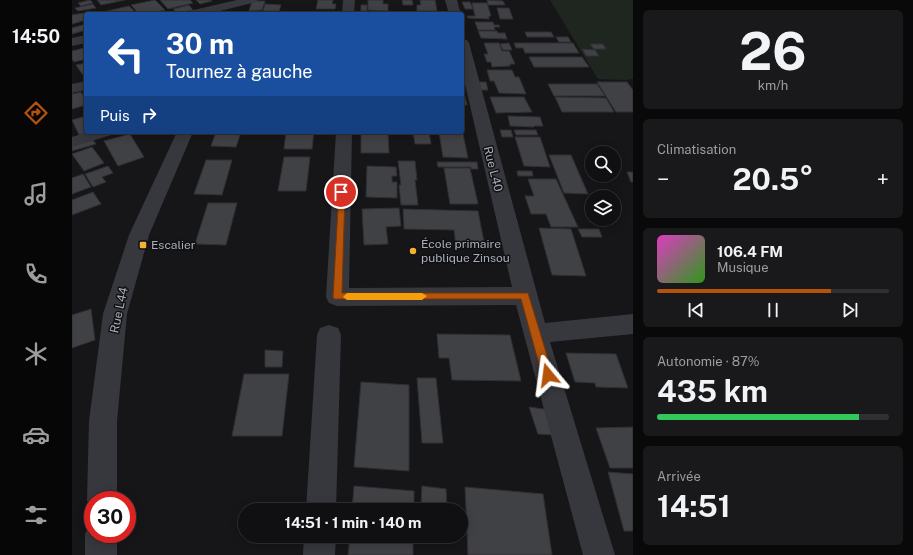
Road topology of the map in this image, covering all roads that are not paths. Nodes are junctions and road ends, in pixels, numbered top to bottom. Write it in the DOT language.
graph roads {
  1 [pos="252,0"];
  2 [pos="349,0"];
  3 [pos="451,0"];
  4 [pos="233,6"];
  5 [pos="203,12"];
  6 [pos="348,12"];
  7 [pos="454,12"];
  8 [pos="84,39"];
  9 [pos="72,42"];
  10 [pos="464,51"];
  11 [pos="84,86"];
  12 [pos="72,89"];
  13 [pos="98,134"];
  14 [pos="184,134"];
  15 [pos="344,134"];
  16 [pos="72,142"];
  17 [pos="525,296"];
  18 [pos="633,324"];
  19 [pos="536,334"];
  20 [pos="329,335"];
  21 [pos="102,491"];
  22 [pos="321,503"];
  23 [pos="101,543"];
  24 [pos="320,543"];
  25 [pos="101,555"];
  26 [pos="319,555"];
  27 [pos="599,555"];
  1 -- 4 [label="street"];
  2 -- 6 [label="street"];
  3 -- 7 [label="street"];
  4 -- 5 [label="street"];
  8 -- 9 [label="street"];
  10 -- 17 [label="street, Rue L40"];
  11 -- 12 [label="street"];
  13 -- 16 [label="street"];
  14 -- 21 [label="street, Rue L44"];
  15 -- 17 [label="street"];
  17 -- 19 [label="street, Rue L40"];
  18 -- 19 [label="street"];
  19 -- 27 [label="street, Rue L40"];
  20 -- 22 [label="street"];
  23 -- 25 [label="street"];
  24 -- 26 [label="street"];
}
